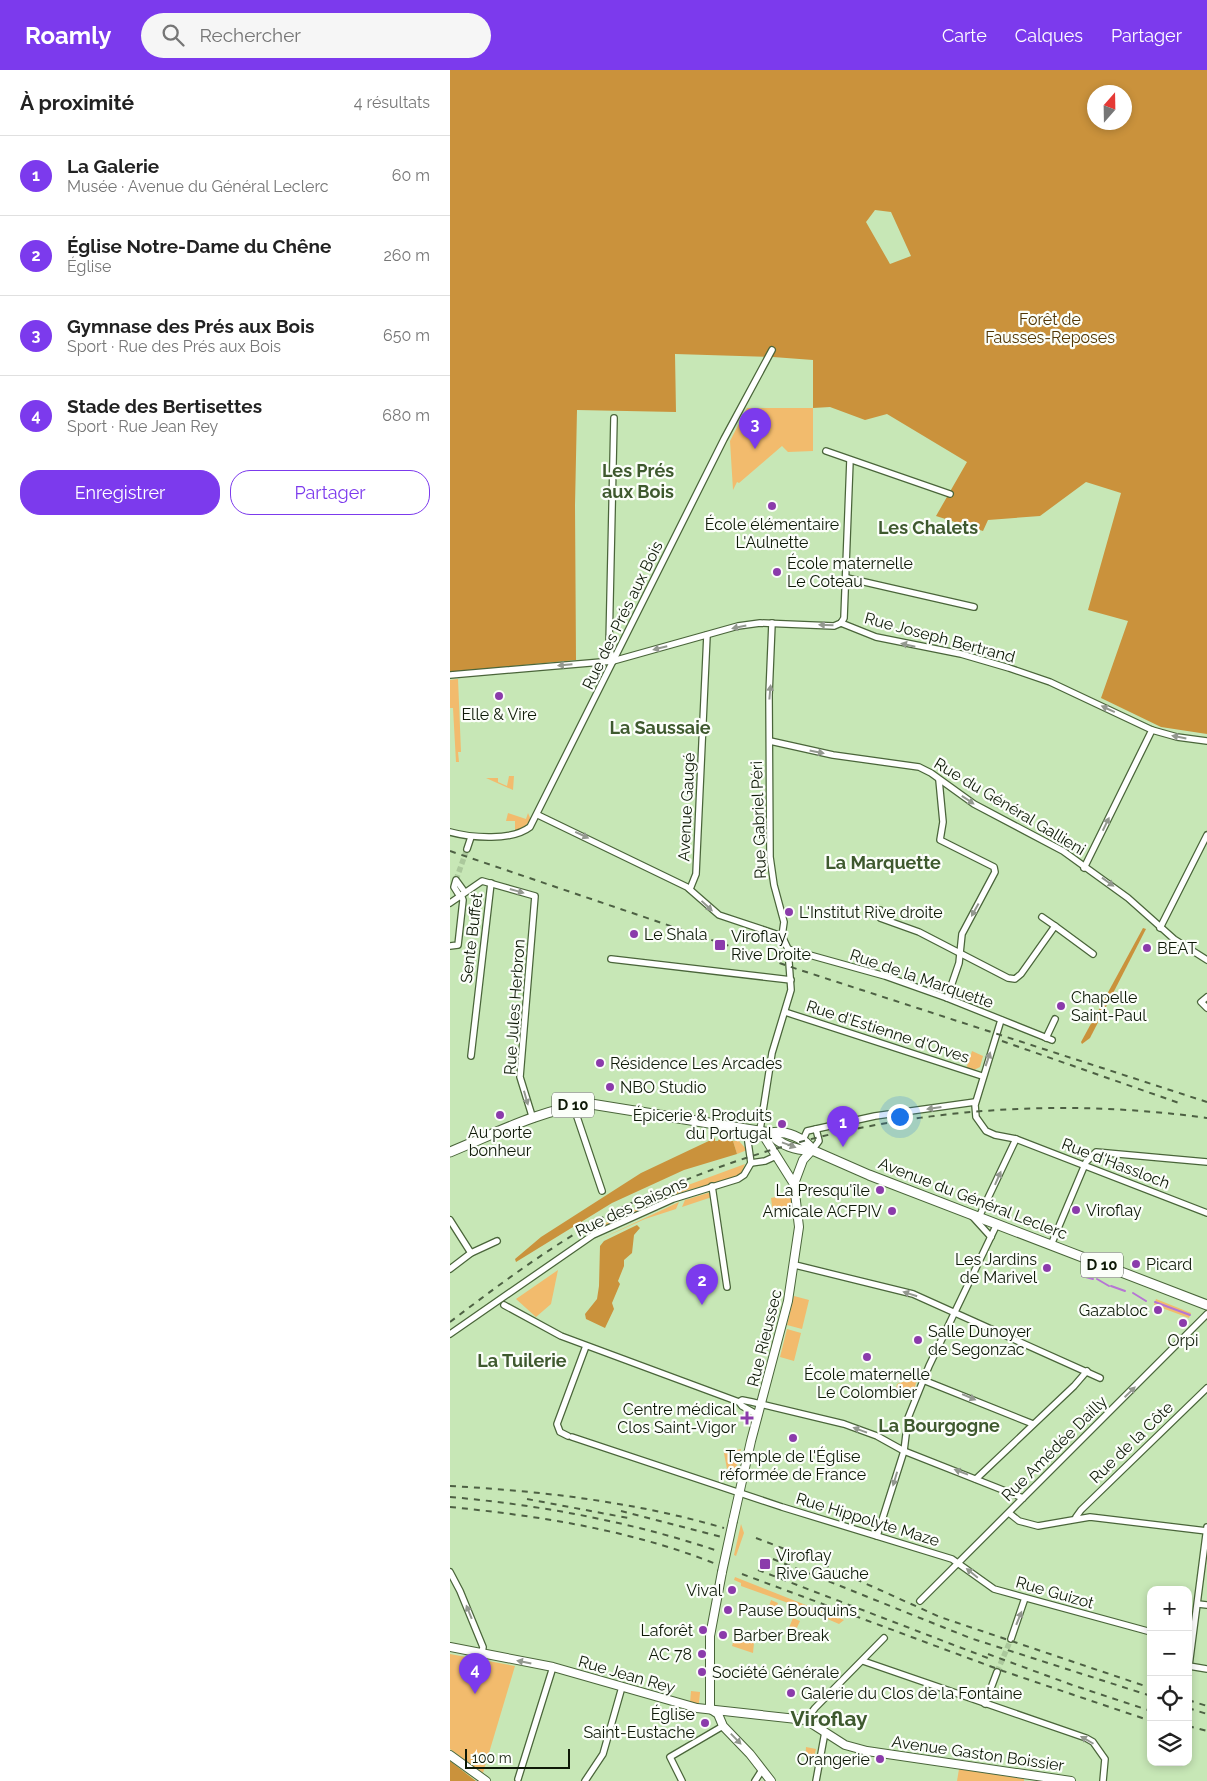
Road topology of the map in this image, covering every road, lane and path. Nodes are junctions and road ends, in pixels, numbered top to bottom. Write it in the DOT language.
graph roads {
  1 [pos="772,350"];
  2 [pos="614,418"];
  3 [pos="826,451"];
  4 [pos="850,460"];
  5 [pos="950,494"];
  6 [pos="847,578"];
  7 [pos="974,607"];
  8 [pos="841,622"];
  9 [pos="772,623"];
  10 [pos="707,635"];
  11 [pos="613,661"];
  12 [pos="450,675"];
  13 [pos="1152,730"];
  14 [pos="770,741"];
  15 [pos="1207,741"];
  16 [pos="939,780"];
  17 [pos="538,815"];
  18 [pos="450,832"];
  19 [pos="1207,835"];
  20 [pos="471,837"];
  21 [pos="1204,846"];
  22 [pos="467,849"];
  23 [pos="1084,868"];
  24 [pos="491,883"];
  25 [pos="690,889"];
  26 [pos="461,894"];
  27 [pos="450,903"];
  28 [pos="880,910"];
  29 [pos="1042,917"];
  30 [pos="1055,926"];
  31 [pos="1160,928"];
  32 [pos="782,936"];
  33 [pos="450,946"];
  34 [pos="788,949"];
  35 [pos="1093,954"];
  36 [pos="960,955"];
  37 [pos="611,959"];
  38 [pos="1207,960"];
  39 [pos="792,980"];
  40 [pos="1207,997"];
  41 [pos="947,998"];
  42 [pos="1207,1008"];
  43 [pos="785,1012"];
  44 [pos="1055,1019"];
  45 [pos="1001,1020"];
  46 [pos="470,1056"];
  47 [pos="982,1076"];
  48 [pos="975,1102"];
  49 [pos="573,1105"];
  50 [pos="533,1119"];
  51 [pos="746,1128"];
  52 [pos="816,1129"];
  53 [pos="760,1130"];
  54 [pos="771,1133"];
  55 [pos="1016,1138"];
  56 [pos="803,1140"];
  57 [pos="812,1150"];
  58 [pos="450,1152"];
  59 [pos="776,1156"];
  60 [pos="1207,1162"];
  61 [pos="752,1163"];
  62 [pos="1084,1166"];
  63 [pos="794,1184"];
  64 [pos="712,1186"];
  65 [pos="602,1191"];
  66 [pos="969,1213"];
  67 [pos="1207,1213"];
  68 [pos="979,1217"];
  69 [pos="450,1220"];
  70 [pos="997,1224"];
  71 [pos="990,1237"];
  72 [pos="497,1241"];
  73 [pos="1051,1245"];
  74 [pos="471,1253"];
  75 [pos="795,1265"];
  76 [pos="450,1269"];
  77 [pos="728,1287"];
  78 [pos="504,1305"];
  79 [pos="1207,1305"];
  80 [pos="955,1312"];
  81 [pos="1207,1314"];
  82 [pos="450,1334"];
  83 [pos="586,1346"];
  84 [pos="1087,1371"];
  85 [pos="1100,1378"];
  86 [pos="923,1380"];
  87 [pos="1207,1388"];
  88 [pos="739,1402"];
  89 [pos="761,1404"];
  90 [pos="758,1415"];
  91 [pos="1032,1424"];
  92 [pos="904,1451"];
  93 [pos="976,1479"];
  94 [pos="740,1492"];
  95 [pos="1023,1498"];
  96 [pos="1008,1513"];
  97 [pos="1076,1517"];
  98 [pos="1206,1530"];
  99 [pos="877,1536"];
  100 [pos="959,1564"];
  101 [pos="450,1572"];
  102 [pos="1025,1598"];
  103 [pos="920,1601"];
  104 [pos="1198,1604"];
  105 [pos="1207,1605"];
  106 [pos="1147,1631"];
  107 [pos="1191,1631"];
  108 [pos="884,1638"];
  109 [pos="1011,1639"];
  110 [pos="450,1647"];
  111 [pos="482,1653"];
  112 [pos="862,1660"];
  113 [pos="1192,1666"];
  114 [pos="552,1668"];
  115 [pos="1207,1668"];
  116 [pos="997,1672"];
  117 [pos="622,1687"];
  118 [pos="986,1704"];
  119 [pos="714,1709"];
  120 [pos="806,1720"];
  121 [pos="723,1726"];
  122 [pos="825,1732"];
  123 [pos="450,1755"];
  124 [pos="762,1770"];
  125 [pos="518,1778"];
  126 [pos="486,1781"];
  127 [pos="585,1781"];
  128 [pos="682,1781"];
  129 [pos="755,1781"];
  130 [pos="771,1781"];
  131 [pos="816,1781"];
  132 [pos="1071,1781"];
  133 [pos="1102,1781"];
  1 -- 11 [label="street, Rue des Prés aux Bois"];
  2 -- 11 [label="street"];
  3 -- 4 [label="street"];
  4 -- 5 [label="street"];
  4 -- 6 [label="street"];
  6 -- 7 [label="street"];
  6 -- 8 [label="street"];
  8 -- 9 [label="street, Rue Joseph Bertrand, one-way"];
  13 -- 8 [label="street, Rue Joseph Bertrand, one-way"];
  9 -- 10 [label="street, Rue Joseph Bertrand, one-way"];
  14 -- 9 [label="street, Rue Gabriel Péri, one-way"];
  10 -- 11 [label="street, Rue Joseph Bertrand, one-way"];
  10 -- 25 [label="street, Avenue Gaugé"];
  11 -- 12 [label="street, Rue Joseph Bertrand, one-way"];
  11 -- 17 [label="street, Rue des Prés aux Bois"];
  15 -- 13 [label="street, Rue Joseph Bertrand, one-way"];
  23 -- 13 [label="street, one-way"];
  14 -- 16 [label="street, Rue du Général Gallieni, one-way"];
  14 -- 32 [label="street, Rue Gabriel Péri"];
  16 -- 23 [label="street, Rue du Général Gallieni, one-way"];
  16 -- 36 [label="street, one-way"];
  17 -- 20 [label="street, Rue des Prés aux Bois"];
  17 -- 25 [label="street, one-way"];
  18 -- 20 [label="street, Rue des Prés aux Bois"];
  19 -- 21 [label="street"];
  20 -- 22 [label="street"];
  21 -- 31 [label="street"];
  23 -- 31 [label="street, Rue du Général Gallieni, one-way"];
  24 -- 26 [label="street"];
  24 -- 46 [label="street, Sente Buffet"];
  24 -- 50 [label="street, Rue Jules Herbron, one-way"];
  25 -- 32 [label="street, one-way"];
  26 -- 27 [label="street"];
  26 -- 33 [label="street"];
  28 -- 36 [label="street"];
  29 -- 30 [label="street"];
  30 -- 35 [label="street"];
  30 -- 36 [label="street"];
  31 -- 38 [label="street, Rue du Général Gallieni"];
  32 -- 34 [label="street, Rue Gabriel Péri"];
  34 -- 39 [label="street, Rue Gabriel Péri"];
  34 -- 41 [label="street, Rue de la Marquette"];
  36 -- 41 [label="street"];
  37 -- 39 [label="street"];
  39 -- 43 [label="street, Rue Gabriel Péri"];
  40 -- 42 [label="street"];
  41 -- 45 [label="street, Rue de la Marquette"];
  43 -- 47 [label="street, Rue d'Estienne d'Orves"];
  43 -- 53 [label="street, Rue Gabriel Péri"];
  44 -- 45 [label="street, Rue de la Marquette"];
  47 -- 45 [label="street, Rue d'Estienne d'Orves, one-way"];
  47 -- 48 [label="street, Rue d'Estienne d'Orves"];
  48 -- 52 [label="street, one-way"];
  48 -- 55 [label="street"];
  49 -- 50 [label="main road, Avenue du Général Leclerc / D 10"];
  49 -- 51 [label="main road, Avenue du Général Leclerc / D 10"];
  49 -- 65 [label="street"];
  50 -- 58 [label="main road, Avenue du Général Leclerc / D 10"];
  51 -- 53 [label="main road, Avenue du Général Leclerc / D 10"];
  51 -- 61 [label="street"];
  52 -- 56 [label="street"];
  52 -- 57 [label="street"];
  53 -- 54 [label="main road, Avenue du Général Leclerc / D 10"];
  53 -- 59 [label="street, Rue Rieussec"];
  54 -- 56 [label="main road, Avenue du Général Leclerc / D 10"];
  54 -- 57 [label="main road, Avenue du Général Leclerc / D 10, one-way"];
  55 -- 62 [label="street, Rue d'Hassloch"];
  68 -- 55 [label="street, one-way"];
  56 -- 57 [label="main road, Avenue du Général Leclerc / D 10"];
  57 -- 63 [label="street"];
  57 -- 66 [label="main road, Avenue du Général Leclerc / D 10"];
  59 -- 61 [label="street"];
  59 -- 63 [label="street, Rue Rieussec"];
  60 -- 62 [label="street"];
  61 -- 64 [label="street, Rue des Saisons"];
  62 -- 67 [label="street, Rue d'Hassloch"];
  62 -- 73 [label="street"];
  63 -- 75 [label="street, Rue Rieussec"];
  64 -- 77 [label="street"];
  64 -- 82 [label="street, Rue des Saisons"];
  66 -- 68 [label="main road, Avenue du Général Leclerc / D 10"];
  66 -- 71 [label="street"];
  68 -- 70 [label="main road, Avenue du Général Leclerc / D 10"];
  69 -- 74 [label="street"];
  70 -- 71 [label="street"];
  70 -- 73 [label="main road, Avenue du Général Leclerc / D 10"];
  71 -- 80 [label="street"];
  72 -- 74 [label="street"];
  73 -- 79 [label="main road, Avenue du Général Leclerc / D 10"];
  74 -- 76 [label="street"];
  80 -- 75 [label="street, one-way"];
  75 -- 89 [label="street, Rue Rieussec"];
  78 -- 83 [label="street"];
  80 -- 84 [label="street"];
  80 -- 86 [label="street"];
  95 -- 81 [label="street, Rue Amédée Dailly, one-way"];
  83 -- 88 [label="street"];
  83 -- 94 [label="street, Rue Hippolyte Maze"];
  84 -- 85 [label="street"];
  84 -- 91 [label="street"];
  86 -- 91 [label="street, one-way"];
  86 -- 92 [label="street"];
  87 -- 97 [label="street, Rue de la Côte"];
  88 -- 89 [label="street"];
  88 -- 90 [label="street"];
  89 -- 90 [label="street, Rue Rieussec"];
  92 -- 89 [label="street, one-way"];
  90 -- 94 [label="street, Rue Rieussec"];
  91 -- 93 [label="street"];
  93 -- 92 [label="street, one-way"];
  92 -- 99 [label="street, one-way"];
  93 -- 95 [label="street"];
  94 -- 99 [label="street, Rue Hippolyte Maze"];
  94 -- 119 [label="street, Rue Rieussec, bridge"];
  95 -- 96 [label="street, Rue Amédée Dailly"];
  96 -- 97 [label="street"];
  96 -- 100 [label="street, Rue Amédée Dailly"];
  97 -- 98 [label="street"];
  98 -- 104 [label="street"];
  99 -- 100 [label="street, Rue Hippolyte Maze"];
  102 -- 100 [label="street, Rue Guizot, one-way"];
  100 -- 103 [label="street, Rue Amédée Dailly"];
  111 -- 101 [label="street, one-way"];
  102 -- 106 [label="street, Rue Guizot"];
  109 -- 102 [label="street, one-way"];
  104 -- 105 [label="street"];
  104 -- 107 [label="street"];
  108 -- 112 [label="street"];
  110 -- 111 [label="street, Rue Jean Rey"];
  114 -- 111 [label="street, Rue Jean Rey, one-way"];
  112 -- 118 [label="street"];
  112 -- 120 [label="street"];
  113 -- 115 [label="street"];
  114 -- 117 [label="street, Rue Jean Rey"];
  114 -- 125 [label="street"];
  116 -- 118 [label="street"];
  117 -- 119 [label="street, Rue Jean Rey"];
  117 -- 127 [label="street"];
  133 -- 118 [label="street, one-way"];
  119 -- 120 [label="street, Rue Jean Rey"];
  119 -- 121 [label="street"];
  120 -- 122 [label="street, Avenue Gaston Boissier"];
  121 -- 124 [label="street, one-way"];
  121 -- 128 [label="street"];
  122 -- 131 [label="street"];
  122 -- 132 [label="street, Avenue Gaston Boissier"];
  123 -- 126 [label="street"];
  124 -- 129 [label="street"];
  124 -- 130 [label="street"];
}
